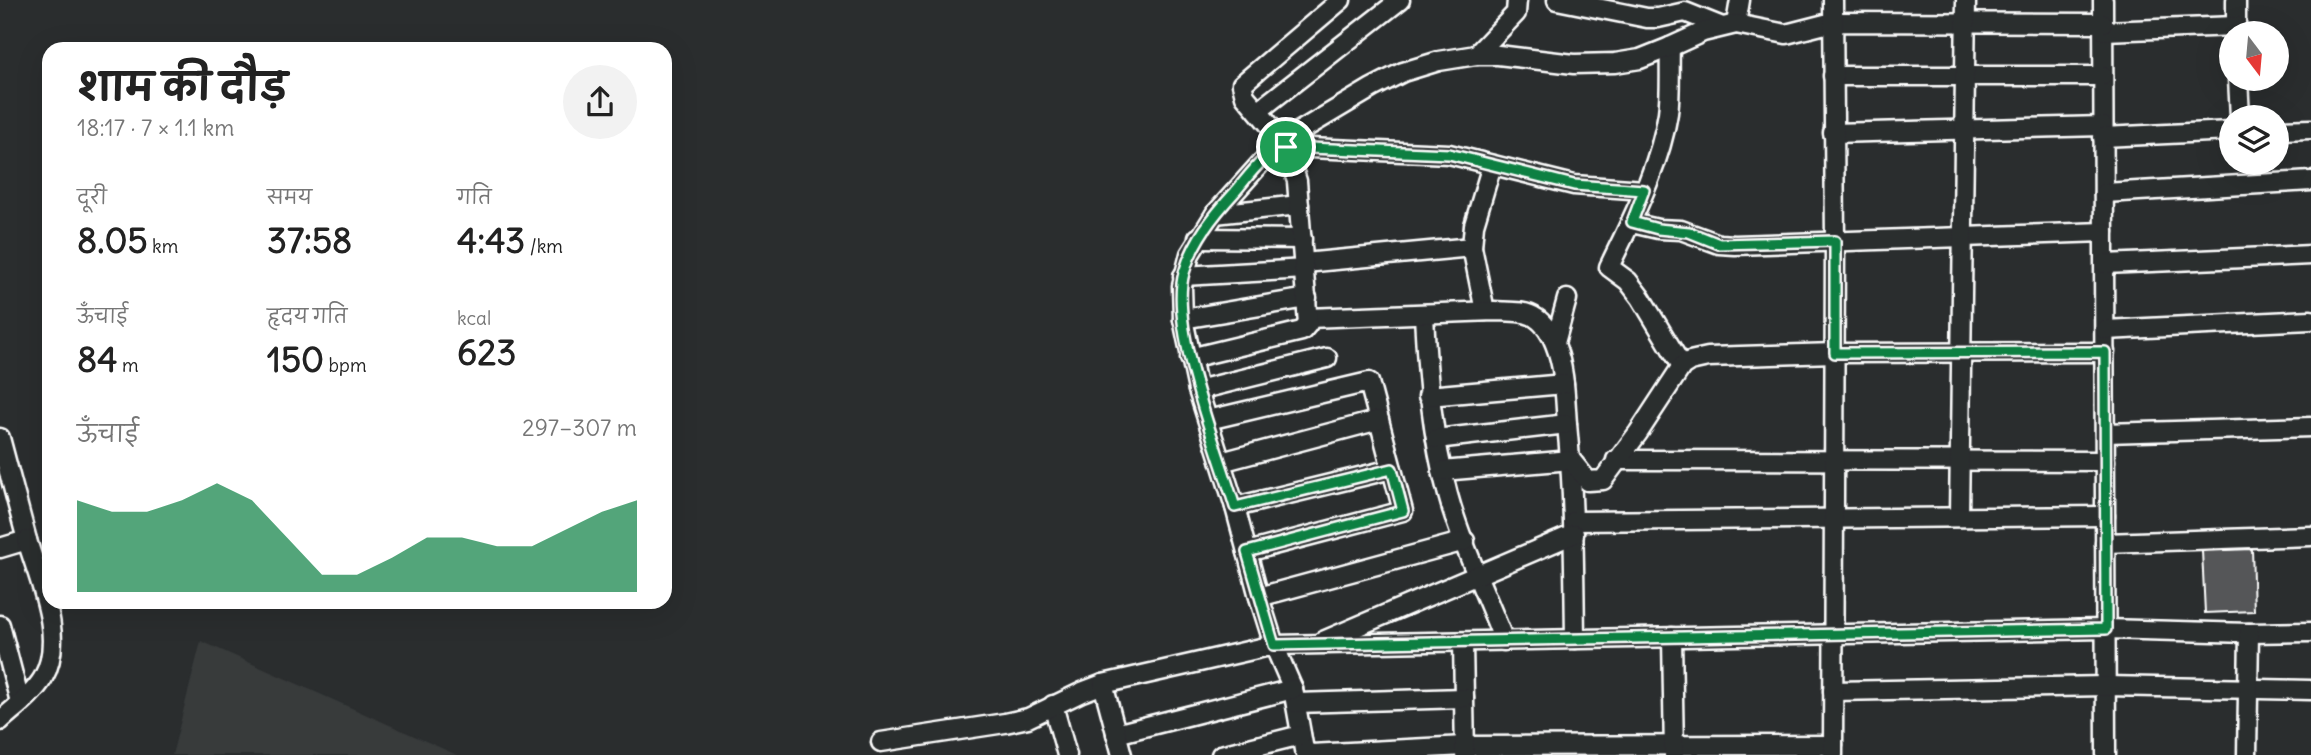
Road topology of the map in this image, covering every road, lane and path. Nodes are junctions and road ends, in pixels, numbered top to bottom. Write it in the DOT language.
graph roads {
  1 [pos="1341,0"];
  2 [pos="1400,0"];
  3 [pos="1517,0"];
  4 [pos="1557,0"];
  5 [pos="1740,0"];
  6 [pos="1833,0"];
  7 [pos="1966,0"];
  8 [pos="2103,0"];
  9 [pos="2236,0"];
  10 [pos="2236,21"];
  11 [pos="1833,22"];
  12 [pos="1965,22"];
  13 [pos="1728,25"];
  14 [pos="2103,27"];
  15 [pos="2219,30"];
  16 [pos="1670,47"];
  17 [pos="1476,55"];
  18 [pos="1833,76"];
  19 [pos="1965,76"];
  20 [pos="2103,76"];
  21 [pos="1258,111"];
  22 [pos="2311,129"];
  23 [pos="1964,130"];
  24 [pos="2289,130"];
  25 [pos="2219,131"];
  26 [pos="2104,132"];
  27 [pos="1833,133"];
  28 [pos="1284,144"];
  29 [pos="1492,165"];
  30 [pos="2311,181"];
  31 [pos="1644,190"];
  32 [pos="2104,193"];
  33 [pos="1299,205"];
  34 [pos="1215,214"];
  35 [pos="1632,222"];
  36 [pos="2104,232"];
  37 [pos="1963,236"];
  38 [pos="1198,239"];
  39 [pos="1302,239"];
  40 [pos="1835,241"];
  41 [pos="1472,247"];
  42 [pos="2311,255"];
  43 [pos="2105,264"];
  44 [pos="1304,266"];
  45 [pos="1183,276"];
  46 [pos="1307,298"];
  47 [pos="1567,299"];
  48 [pos="1485,311"];
  49 [pos="1424,315"];
  50 [pos="1308,318"];
  51 [pos="1183,319"];
  52 [pos="2311,320"];
  53 [pos="2105,330"];
  54 [pos="1555,343"];
  55 [pos="1961,352"];
  56 [pos="2105,352"];
  57 [pos="1835,353"];
  58 [pos="1190,358"];
  59 [pos="1327,358"];
  60 [pos="1682,366"];
  61 [pos="1564,384"];
  62 [pos="1198,390"];
  63 [pos="1428,396"];
  64 [pos="1208,420"];
  65 [pos="1379,420"];
  66 [pos="1567,424"];
  67 [pos="2311,427"];
  68 [pos="2105,433"];
  69 [pos="0,438"];
  70 [pos="1436,439"];
  71 [pos="1571,460"];
  72 [pos="1616,460"];
  73 [pos="2105,461"];
  74 [pos="1221,462"];
  75 [pos="1835,462"];
  76 [pos="1960,462"];
  77 [pos="1392,469"];
  78 [pos="1442,471"];
  79 [pos="1235,507"];
  80 [pos="1959,516"];
  81 [pos="2105,516"];
  82 [pos="1834,517"];
  83 [pos="1574,527"];
  84 [pos="2311,536"];
  85 [pos="27,540"];
  86 [pos="1465,541"];
  87 [pos="2105,543"];
  88 [pos="0,548"];
  89 [pos="1247,552"];
  90 [pos="1478,574"];
  91 [pos="42,592"];
  92 [pos="1259,597"];
  93 [pos="47,609"];
  94 [pos="0,625"];
  95 [pos="2106,629"];
  96 [pos="2311,632"];
  97 [pos="2249,633"];
  98 [pos="1833,634"];
  99 [pos="1672,637"];
  100 [pos="1575,639"];
  101 [pos="1504,641"];
  102 [pos="1463,642"];
  103 [pos="1274,645"];
  104 [pos="1316,645"];
  105 [pos="1103,684"];
  106 [pos="2106,686"];
  107 [pos="2248,689"];
  108 [pos="2311,690"];
  109 [pos="1833,691"];
  110 [pos="1294,696"];
  111 [pos="1464,698"];
  112 [pos="20,702"];
  113 [pos="1053,705"];
  114 [pos="0,721"];
  115 [pos="1116,734"];
  116 [pos="1302,739"];
  117 [pos="881,742"];
  118 [pos="1465,750"];
  119 [pos="1674,750"];
  120 [pos="1833,750"];
  121 [pos="1062,754"];
  122 [pos="1363,754"];
  123 [pos="1122,755"];
  124 [pos="1221,755"];
  125 [pos="1288,755"];
  126 [pos="2106,755"];
  127 [pos="2248,755"];
  1 -- 21 [label="street"];
  2 -- 21 [label="street"];
  3 -- 17 [label="street"];
  4 -- 13 [label="street"];
  5 -- 13 [label="street"];
  6 -- 11 [label="street"];
  7 -- 12 [label="street"];
  8 -- 14 [label="street"];
  9 -- 10 [label="street"];
  11 -- 12 [label="street"];
  11 -- 13 [label="street"];
  11 -- 18 [label="street"];
  12 -- 14 [label="street"];
  12 -- 19 [label="street"];
  13 -- 16 [label="street"];
  14 -- 15 [label="street"];
  14 -- 20 [label="street"];
  16 -- 17 [label="street"];
  16 -- 31 [label="street"];
  17 -- 28 [label="street"];
  18 -- 19 [label="street"];
  18 -- 27 [label="street"];
  19 -- 20 [label="street"];
  19 -- 23 [label="street"];
  20 -- 26 [label="street"];
  21 -- 28 [label="street"];
  22 -- 24 [label="street"];
  23 -- 26 [label="street"];
  23 -- 27 [label="street"];
  23 -- 37 [label="street"];
  25 -- 26 [label="street"];
  26 -- 32 [label="street"];
  27 -- 40 [label="street"];
  28 -- 29 [label="street"];
  28 -- 33 [label="street"];
  28 -- 34 [label="street"];
  29 -- 31 [label="street"];
  29 -- 41 [label="street"];
  30 -- 32 [label="street"];
  31 -- 35 [label="street"];
  32 -- 36 [label="street"];
  33 -- 34 [label="street"];
  33 -- 39 [label="street"];
  34 -- 38 [label="street"];
  35 -- 40 [label="street"];
  35 -- 60 [label="street"];
  36 -- 37 [label="street"];
  36 -- 43 [label="street"];
  37 -- 40 [label="street"];
  37 -- 55 [label="street"];
  38 -- 39 [label="street"];
  38 -- 45 [label="street"];
  39 -- 44 [label="street"];
  40 -- 57 [label="street"];
  41 -- 44 [label="street"];
  41 -- 48 [label="street"];
  42 -- 43 [label="street"];
  43 -- 53 [label="street"];
  44 -- 45 [label="street"];
  44 -- 46 [label="street"];
  45 -- 51 [label="street"];
  46 -- 50 [label="street"];
  46 -- 51 [label="street"];
  47 -- 54 [label="street"];
  48 -- 49 [label="street"];
  48 -- 54 [label="street"];
  49 -- 50 [label="street"];
  49 -- 63 [label="street"];
  50 -- 58 [label="street"];
  51 -- 58 [label="street"];
  52 -- 53 [label="street"];
  53 -- 56 [label="street"];
  54 -- 61 [label="street"];
  55 -- 56 [label="street"];
  55 -- 57 [label="street"];
  55 -- 76 [label="street"];
  56 -- 68 [label="street"];
  57 -- 60 [label="street"];
  57 -- 75 [label="street"];
  58 -- 62 [label="street"];
  59 -- 62 [label="street"];
  60 -- 72 [label="street"];
  61 -- 63 [label="street"];
  61 -- 66 [label="street"];
  62 -- 64 [label="street"];
  63 -- 70 [label="street"];
  64 -- 65 [label="street"];
  64 -- 74 [label="street"];
  65 -- 74 [label="street"];
  65 -- 77 [label="street"];
  66 -- 70 [label="street"];
  66 -- 71 [label="street"];
  67 -- 68 [label="street"];
  68 -- 73 [label="street"];
  69 -- 85 [label="street"];
  70 -- 78 [label="street"];
  71 -- 72 [label="street"];
  71 -- 78 [label="street"];
  71 -- 83 [label="street"];
  72 -- 75 [label="street"];
  73 -- 76 [label="street"];
  73 -- 81 [label="street"];
  74 -- 79 [label="street"];
  75 -- 76 [label="street"];
  75 -- 82 [label="street"];
  76 -- 80 [label="street"];
  77 -- 79 [label="street"];
  77 -- 89 [label="street"];
  78 -- 86 [label="street"];
  79 -- 89 [label="street"];
  80 -- 81 [label="street"];
  80 -- 82 [label="street"];
  81 -- 87 [label="street"];
  82 -- 83 [label="street"];
  82 -- 98 [label="street"];
  83 -- 90 [label="street"];
  83 -- 100 [label="street"];
  84 -- 87 [label="street"];
  85 -- 88 [label="street"];
  85 -- 91 [label="street"];
  86 -- 90 [label="street"];
  86 -- 92 [label="street"];
  87 -- 95 [label="street"];
  89 -- 92 [label="street"];
  90 -- 101 [label="street"];
  90 -- 104 [label="street"];
  92 -- 103 [label="street"];
  93 -- 112 [label="street"];
  94 -- 112 [label="street"];
  95 -- 97 [label="street"];
  95 -- 98 [label="street"];
  95 -- 106 [label="street"];
  96 -- 97 [label="street"];
  97 -- 107 [label="street"];
  98 -- 99 [label="street"];
  98 -- 109 [label="street"];
  99 -- 100 [label="street"];
  99 -- 119 [label="street"];
  100 -- 101 [label="street"];
  101 -- 102 [label="street"];
  102 -- 104 [label="street"];
  102 -- 111 [label="street"];
  103 -- 104 [label="street"];
  103 -- 105 [label="street"];
  103 -- 110 [label="street"];
  105 -- 113 [label="street"];
  105 -- 115 [label="street"];
  106 -- 107 [label="street"];
  106 -- 109 [label="street"];
  106 -- 126 [label="street"];
  107 -- 108 [label="street"];
  107 -- 127 [label="street"];
  109 -- 120 [label="street"];
  110 -- 111 [label="street"];
  110 -- 115 [label="street"];
  110 -- 116 [label="street"];
  111 -- 118 [label="street"];
  112 -- 114 [label="street"];
  113 -- 117 [label="street"];
  113 -- 121 [label="street"];
  115 -- 123 [label="street"];
  116 -- 122 [label="street"];
  116 -- 124 [label="street"];
  116 -- 125 [label="street"];
  118 -- 119 [label="street"];
  118 -- 122 [label="street"];
  119 -- 120 [label="street"];
}
